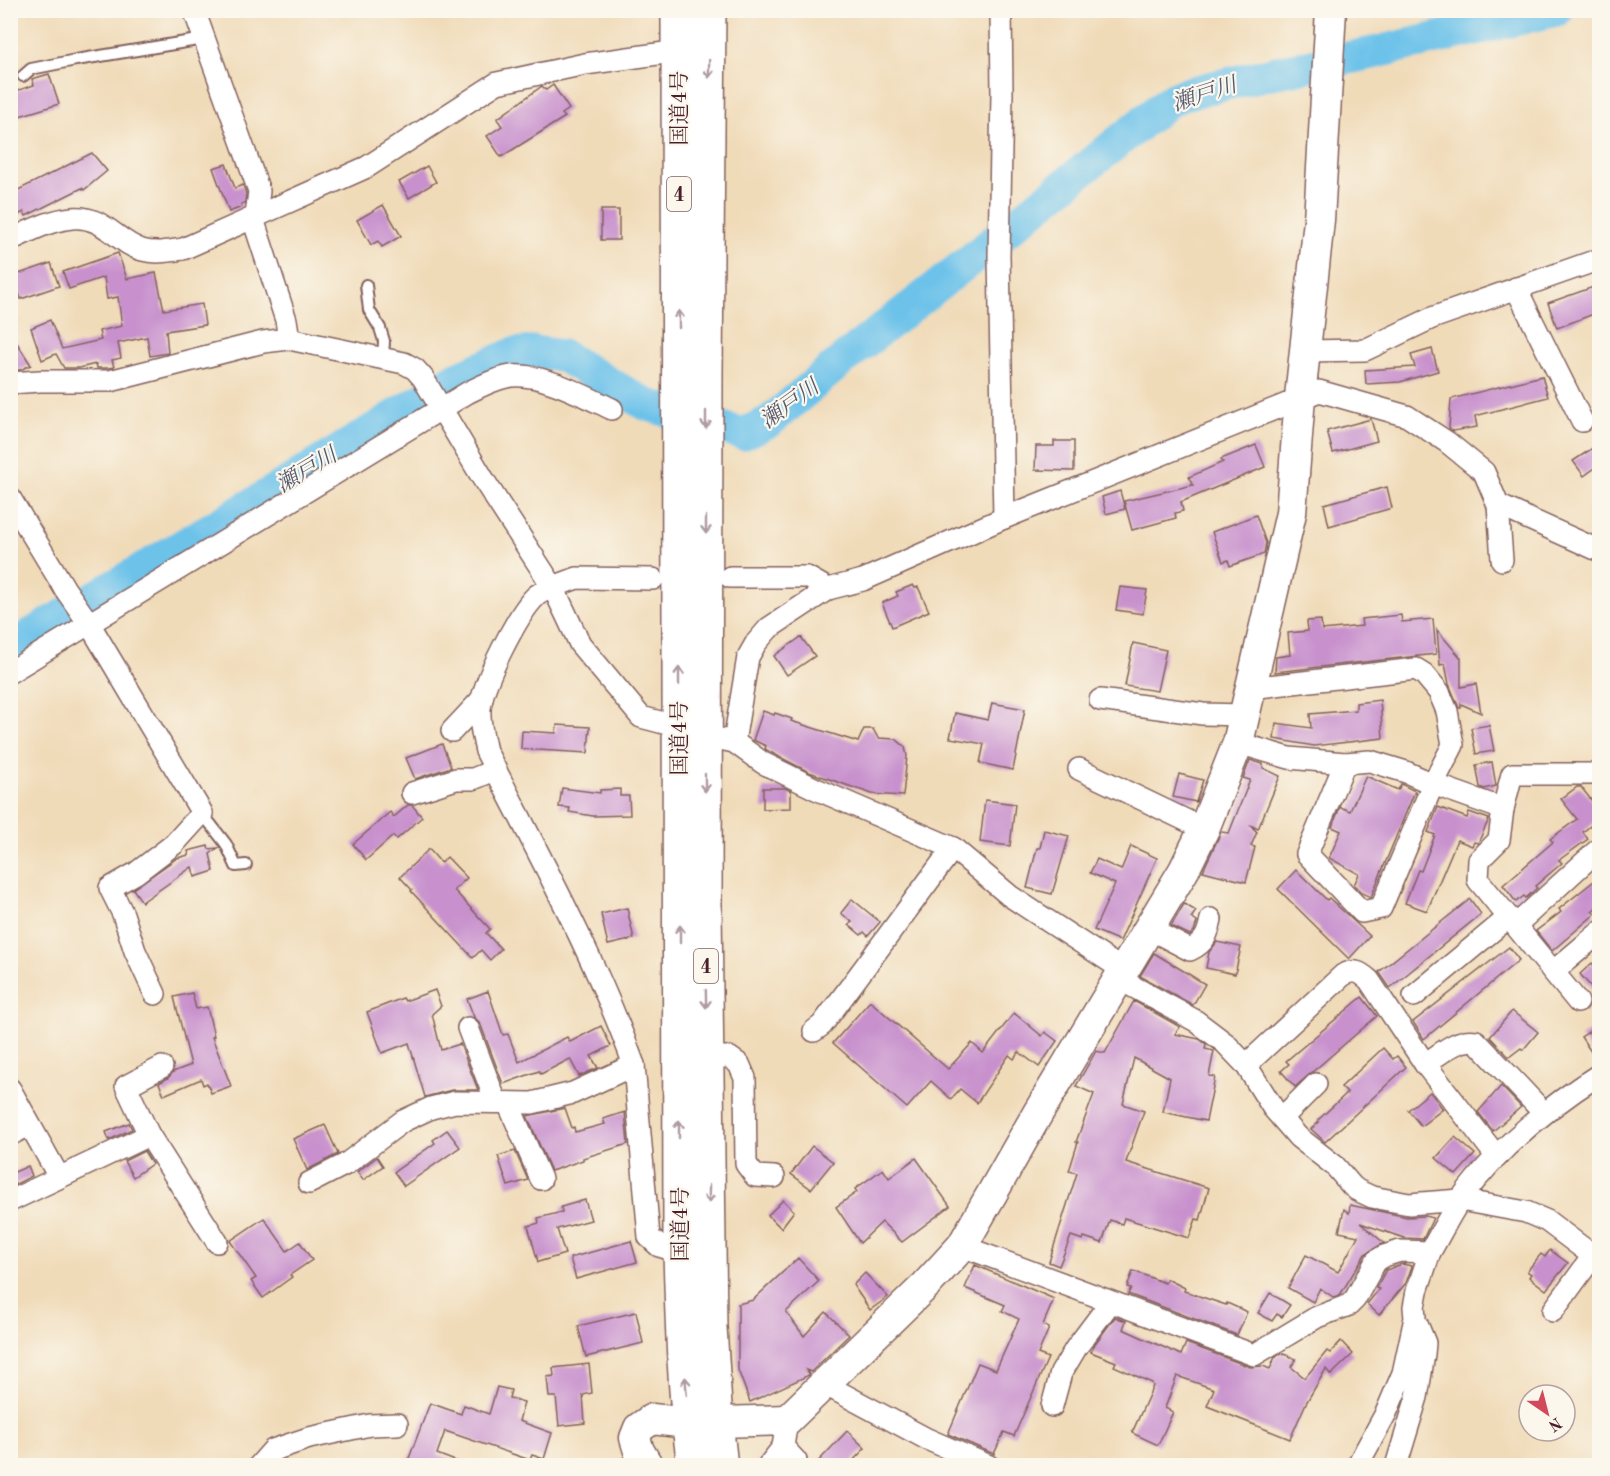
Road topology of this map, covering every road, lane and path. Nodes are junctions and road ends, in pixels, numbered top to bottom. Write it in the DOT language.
graph roads {
  1 [pos="194,10"];
  2 [pos="678,10"];
  3 [pos="710,10"];
  4 [pos="1001,10"];
  5 [pos="1331,10"];
  6 [pos="204,39"];
  7 [pos="679,51"];
  8 [pos="22,76"];
  9 [pos="256,216"];
  10 [pos="10,240"];
  11 [pos="1599,259"];
  12 [pos="366,285"];
  13 [pos="1516,288"];
  14 [pos="289,339"];
  15 [pos="1305,351"];
  16 [pos="383,358"];
  17 [pos="692,375"];
  18 [pos="10,383"];
  19 [pos="1300,397"];
  20 [pos="440,406"];
  21 [pos="612,410"];
  22 [pos="1582,422"];
  23 [pos="10,498"];
  24 [pos="1498,505"];
  25 [pos="1004,518"];
  26 [pos="1599,551"];
  27 [pos="1502,560"];
  28 [pos="730,577"];
  29 [pos="653,579"];
  30 [pos="553,587"];
  31 [pos="828,589"];
  32 [pos="86,621"];
  33 [pos="10,672"];
  34 [pos="482,699"];
  35 [pos="1100,700"];
  36 [pos="1244,715"];
  37 [pos="452,730"];
  38 [pos="706,735"];
  39 [pos="1345,763"];
  40 [pos="1079,769"];
  41 [pos="495,770"];
  42 [pos="1599,774"];
  43 [pos="1433,784"];
  44 [pos="412,793"];
  45 [pos="1503,809"];
  46 [pos="202,813"];
  47 [pos="1204,829"];
  48 [pos="953,848"];
  49 [pos="1599,848"];
  50 [pos="246,865"];
  51 [pos="1211,919"];
  52 [pos="1512,921"];
  53 [pos="1148,928"];
  54 [pos="1599,932"];
  55 [pos="1554,971"];
  56 [pos="1121,975"];
  57 [pos="155,994"];
  58 [pos="1414,996"];
  59 [pos="1578,1002"];
  60 [pos="468,1029"];
  61 [pos="814,1032"];
  62 [pos="707,1058"];
  63 [pos="1425,1064"];
  64 [pos="634,1065"];
  65 [pos="1246,1065"];
  66 [pos="162,1068"];
  67 [pos="1599,1074"];
  68 [pos="1316,1084"];
  69 [pos="10,1089"];
  70 [pos="502,1103"];
  71 [pos="1544,1113"];
  72 [pos="1282,1118"];
  73 [pos="29,1125"];
  74 [pos="10,1135"];
  75 [pos="149,1135"];
  76 [pos="1497,1157"];
  77 [pos="59,1177"];
  78 [pos="774,1177"];
  79 [pos="541,1179"];
  80 [pos="309,1183"];
  81 [pos="1460,1200"];
  82 [pos="10,1201"];
  83 [pos="217,1242"];
  84 [pos="962,1245"];
  85 [pos="680,1252"];
  86 [pos="1431,1252"];
  87 [pos="1596,1259"];
  88 [pos="1110,1303"];
  89 [pos="1553,1311"];
  90 [pos="1415,1318"];
  91 [pos="824,1384"];
  92 [pos="1052,1406"];
  93 [pos="702,1422"];
  94 [pos="397,1424"];
  95 [pos="789,1443"];
  96 [pos="259,1466"];
  97 [pos="648,1466"];
  98 [pos="694,1466"];
  99 [pos="721,1466"];
  100 [pos="768,1466"];
  101 [pos="989,1466"];
  102 [pos="1357,1466"];
  103 [pos="1396,1466"];
  1 -- 6 [label="street"];
  2 -- 7 [label="highway, 国道4号 / 4"];
  3 -- 17 [label="highway, 国道4号 / 4, one-way"];
  4 -- 25 [label="street"];
  5 -- 15 [label="street"];
  6 -- 8 [label="lane"];
  6 -- 9 [label="street"];
  7 -- 9 [label="street"];
  17 -- 7 [label="highway, 国道4号 / 4, one-way"];
  9 -- 10 [label="street"];
  9 -- 14 [label="street"];
  11 -- 13 [label="street"];
  12 -- 16 [label="lane"];
  13 -- 15 [label="street"];
  13 -- 22 [label="street"];
  14 -- 16 [label="street"];
  14 -- 18 [label="street"];
  15 -- 19 [label="street"];
  16 -- 20 [label="street"];
  17 -- 38 [label="highway, 国道4号 / 4"];
  19 -- 24 [label="street"];
  19 -- 25 [label="street"];
  19 -- 36 [label="street"];
  20 -- 21 [label="street"];
  20 -- 30 [label="street"];
  20 -- 32 [label="street"];
  23 -- 32 [label="street"];
  24 -- 26 [label="street"];
  24 -- 27 [label="street"];
  25 -- 31 [label="street"];
  28 -- 31 [label="street"];
  29 -- 30 [label="street"];
  30 -- 34 [label="street"];
  30 -- 38 [label="street"];
  31 -- 38 [label="street"];
  32 -- 33 [label="street"];
  32 -- 46 [label="street"];
  34 -- 37 [label="street"];
  34 -- 41 [label="street"];
  35 -- 36 [label="street"];
  36 -- 39 [label="street"];
  36 -- 43 [label="street"];
  36 -- 47 [label="street"];
  38 -- 48 [label="street"];
  38 -- 62 [label="highway, 国道4号 / 4, one-way"];
  85 -- 38 [label="highway, 国道4号 / 4, one-way"];
  39 -- 43 [label="street"];
  39 -- 43 [label="street"];
  40 -- 47 [label="street"];
  41 -- 44 [label="street"];
  41 -- 64 [label="street"];
  42 -- 45 [label="street"];
  43 -- 45 [label="street"];
  45 -- 52 [label="street"];
  46 -- 50 [label="lane"];
  46 -- 57 [label="street"];
  47 -- 53 [label="street"];
  48 -- 56 [label="street"];
  48 -- 61 [label="street"];
  49 -- 52 [label="street"];
  51 -- 53 [label="street"];
  52 -- 55 [label="street"];
  52 -- 58 [label="street"];
  53 -- 56 [label="street"];
  54 -- 55 [label="street"];
  55 -- 59 [label="street"];
  56 -- 65 [label="street"];
  56 -- 84 [label="street"];
  60 -- 70 [label="street"];
  62 -- 78 [label="street"];
  62 -- 93 [label="highway, 国道4号 / 4, one-way"];
  63 -- 65 [label="street"];
  63 -- 71 [label="street"];
  63 -- 76 [label="street"];
  64 -- 70 [label="street"];
  64 -- 85 [label="street"];
  65 -- 72 [label="street"];
  66 -- 75 [label="street"];
  67 -- 71 [label="street"];
  68 -- 72 [label="street"];
  69 -- 73 [label="street"];
  70 -- 79 [label="street"];
  70 -- 80 [label="street"];
  71 -- 76 [label="street"];
  72 -- 81 [label="street"];
  73 -- 74 [label="street"];
  73 -- 77 [label="street"];
  75 -- 77 [label="street"];
  75 -- 83 [label="street"];
  76 -- 81 [label="street"];
  77 -- 82 [label="street"];
  81 -- 86 [label="street"];
  81 -- 87 [label="street"];
  84 -- 88 [label="street"];
  84 -- 91 [label="street"];
  93 -- 85 [label="highway, 国道4号 / 4, one-way"];
  86 -- 88 [label="street"];
  86 -- 90 [label="street"];
  87 -- 89 [label="street"];
  88 -- 92 [label="street"];
  90 -- 102 [label="street"];
  90 -- 103 [label="street"];
  91 -- 95 [label="street"];
  91 -- 101 [label="street"];
  93 -- 95 [label="street"];
  93 -- 97 [label="street"];
  93 -- 98 [label="highway, 国道4号 / 4"];
  93 -- 99 [label="highway, 国道4号 / 4"];
  94 -- 96 [label="street"];
  95 -- 100 [label="street"];
}
